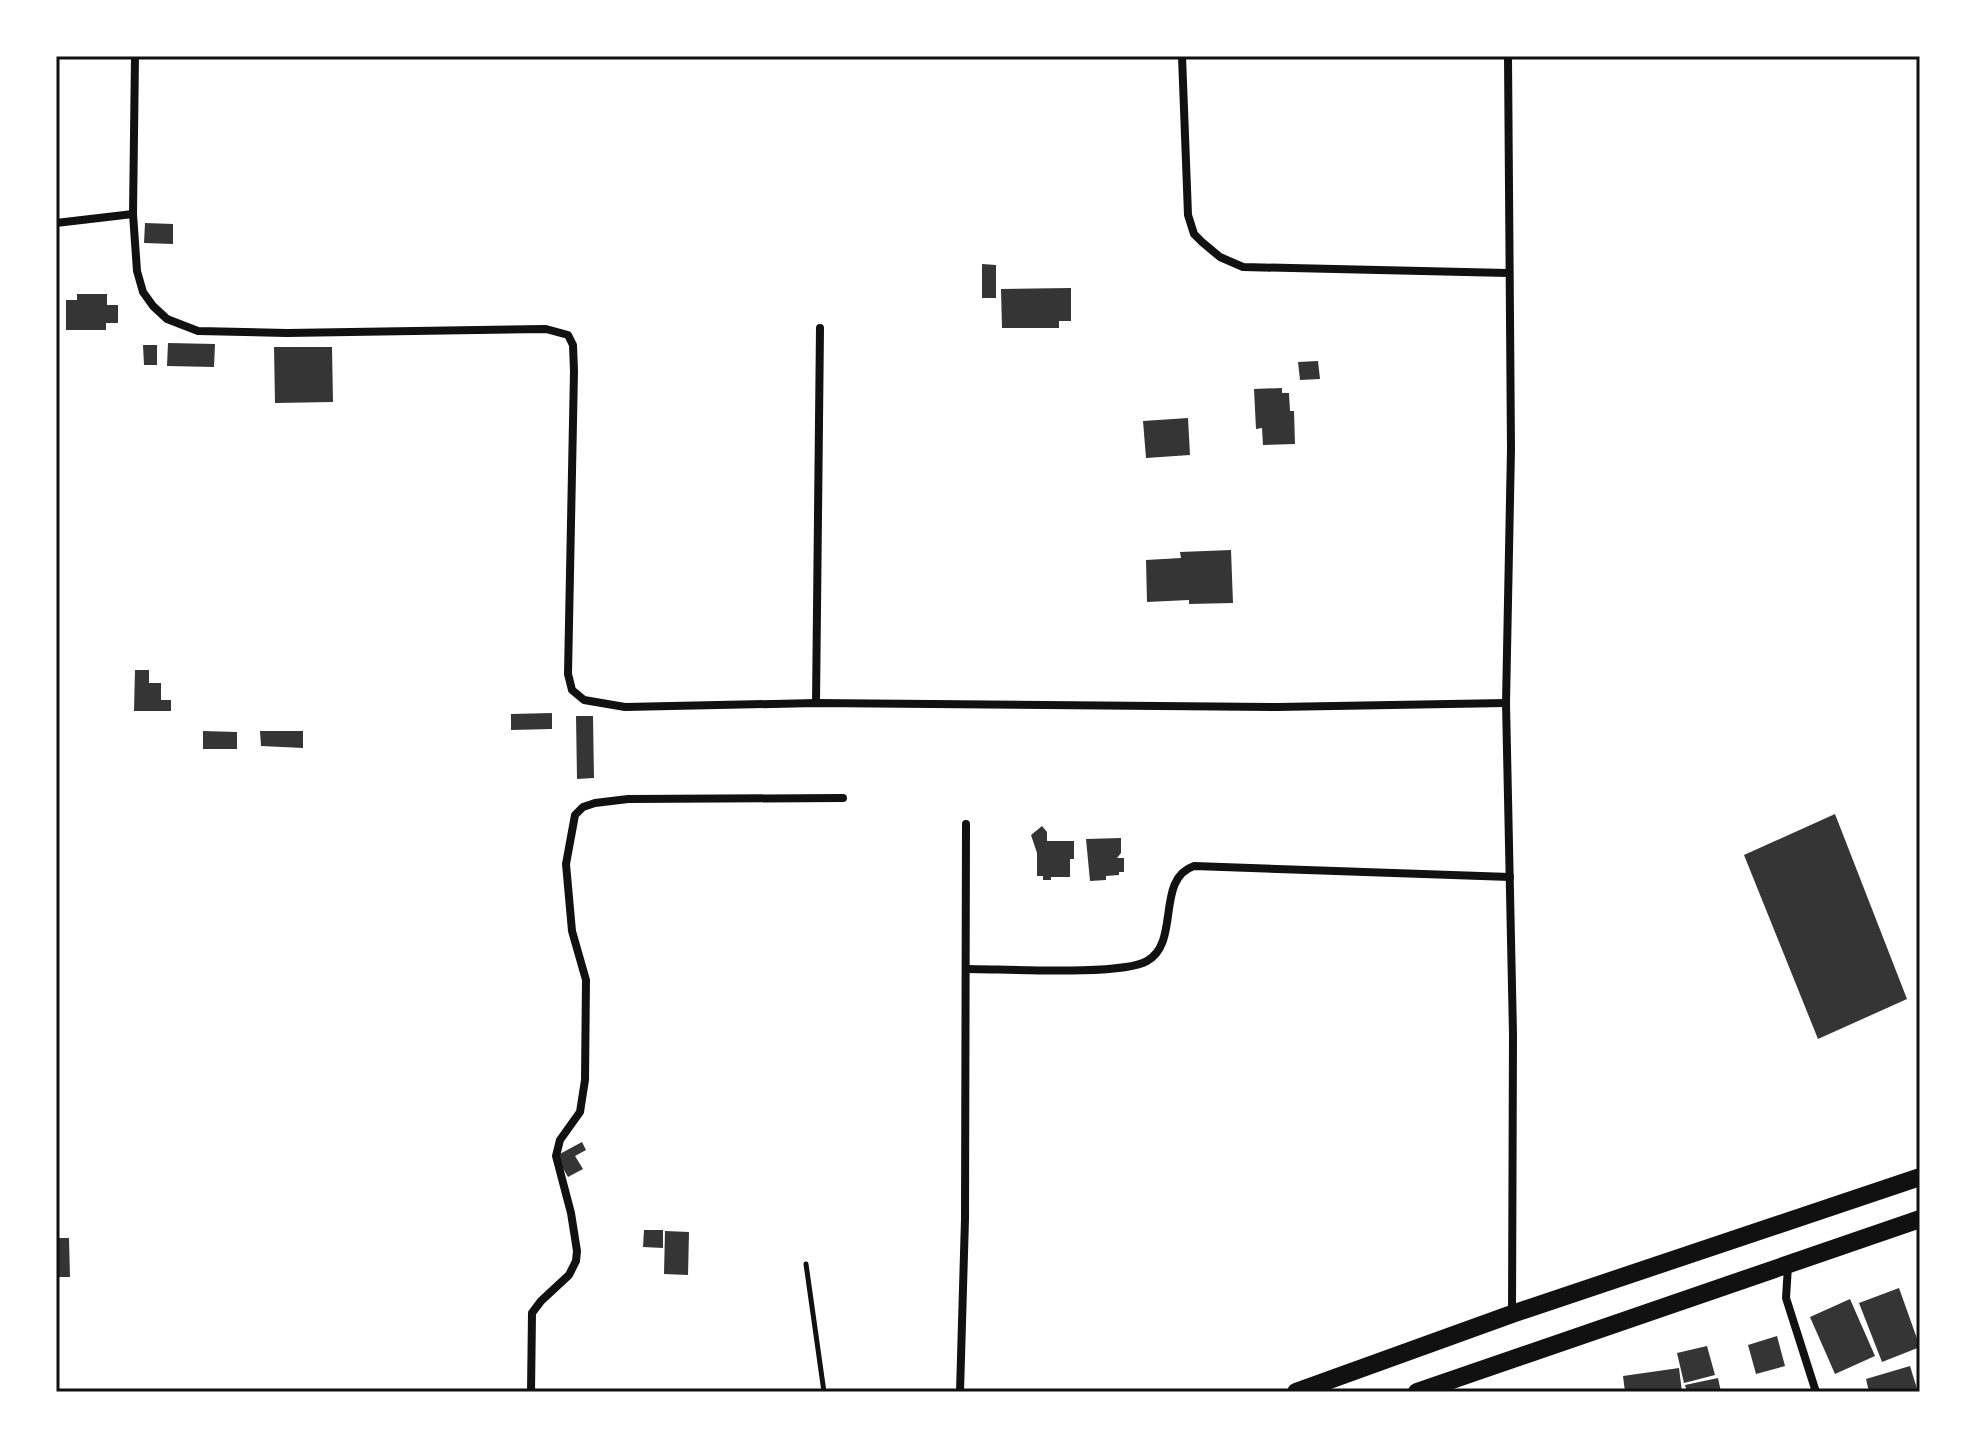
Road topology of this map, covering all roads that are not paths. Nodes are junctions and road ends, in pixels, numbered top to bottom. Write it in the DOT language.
graph roads {
  1 [pos="135,56"];
  2 [pos="1182,56"];
  3 [pos="1508,56"];
  4 [pos="133,214"];
  5 [pos="56,223"];
  6 [pos="1508,273"];
  7 [pos="820,328"];
  8 [pos="816,703"];
  9 [pos="1506,703"];
  10 [pos="843,798"];
  11 [pos="966,824"];
  12 [pos="1510,877"];
  13 [pos="967,969"];
  14 [pos="1920,1177"];
  15 [pos="1920,1219"];
  16 [pos="806,1264"];
  17 [pos="1788,1266"];
  18 [pos="1512,1314"];
  19 [pos="531,1392"];
  20 [pos="824,1392"];
  21 [pos="960,1392"];
  22 [pos="1296,1392"];
  23 [pos="1417,1392"];
  24 [pos="1816,1392"];
  1 -- 4 [label="street"];
  2 -- 6 [label="street"];
  3 -- 6 [label="street"];
  4 -- 5 [label="street"];
  4 -- 8 [label="street"];
  6 -- 9 [label="street"];
  7 -- 8 [label="street"];
  8 -- 9 [label="street"];
  9 -- 12 [label="street"];
  10 -- 19 [label="street"];
  11 -- 13 [label="street"];
  12 -- 13 [label="street"];
  12 -- 18 [label="street"];
  13 -- 21 [label="street"];
  14 -- 18 [label="highway"];
  15 -- 17 [label="highway"];
  16 -- 20 [label="lane"];
  17 -- 23 [label="highway"];
  17 -- 24 [label="street"];
  18 -- 22 [label="highway"];
}
